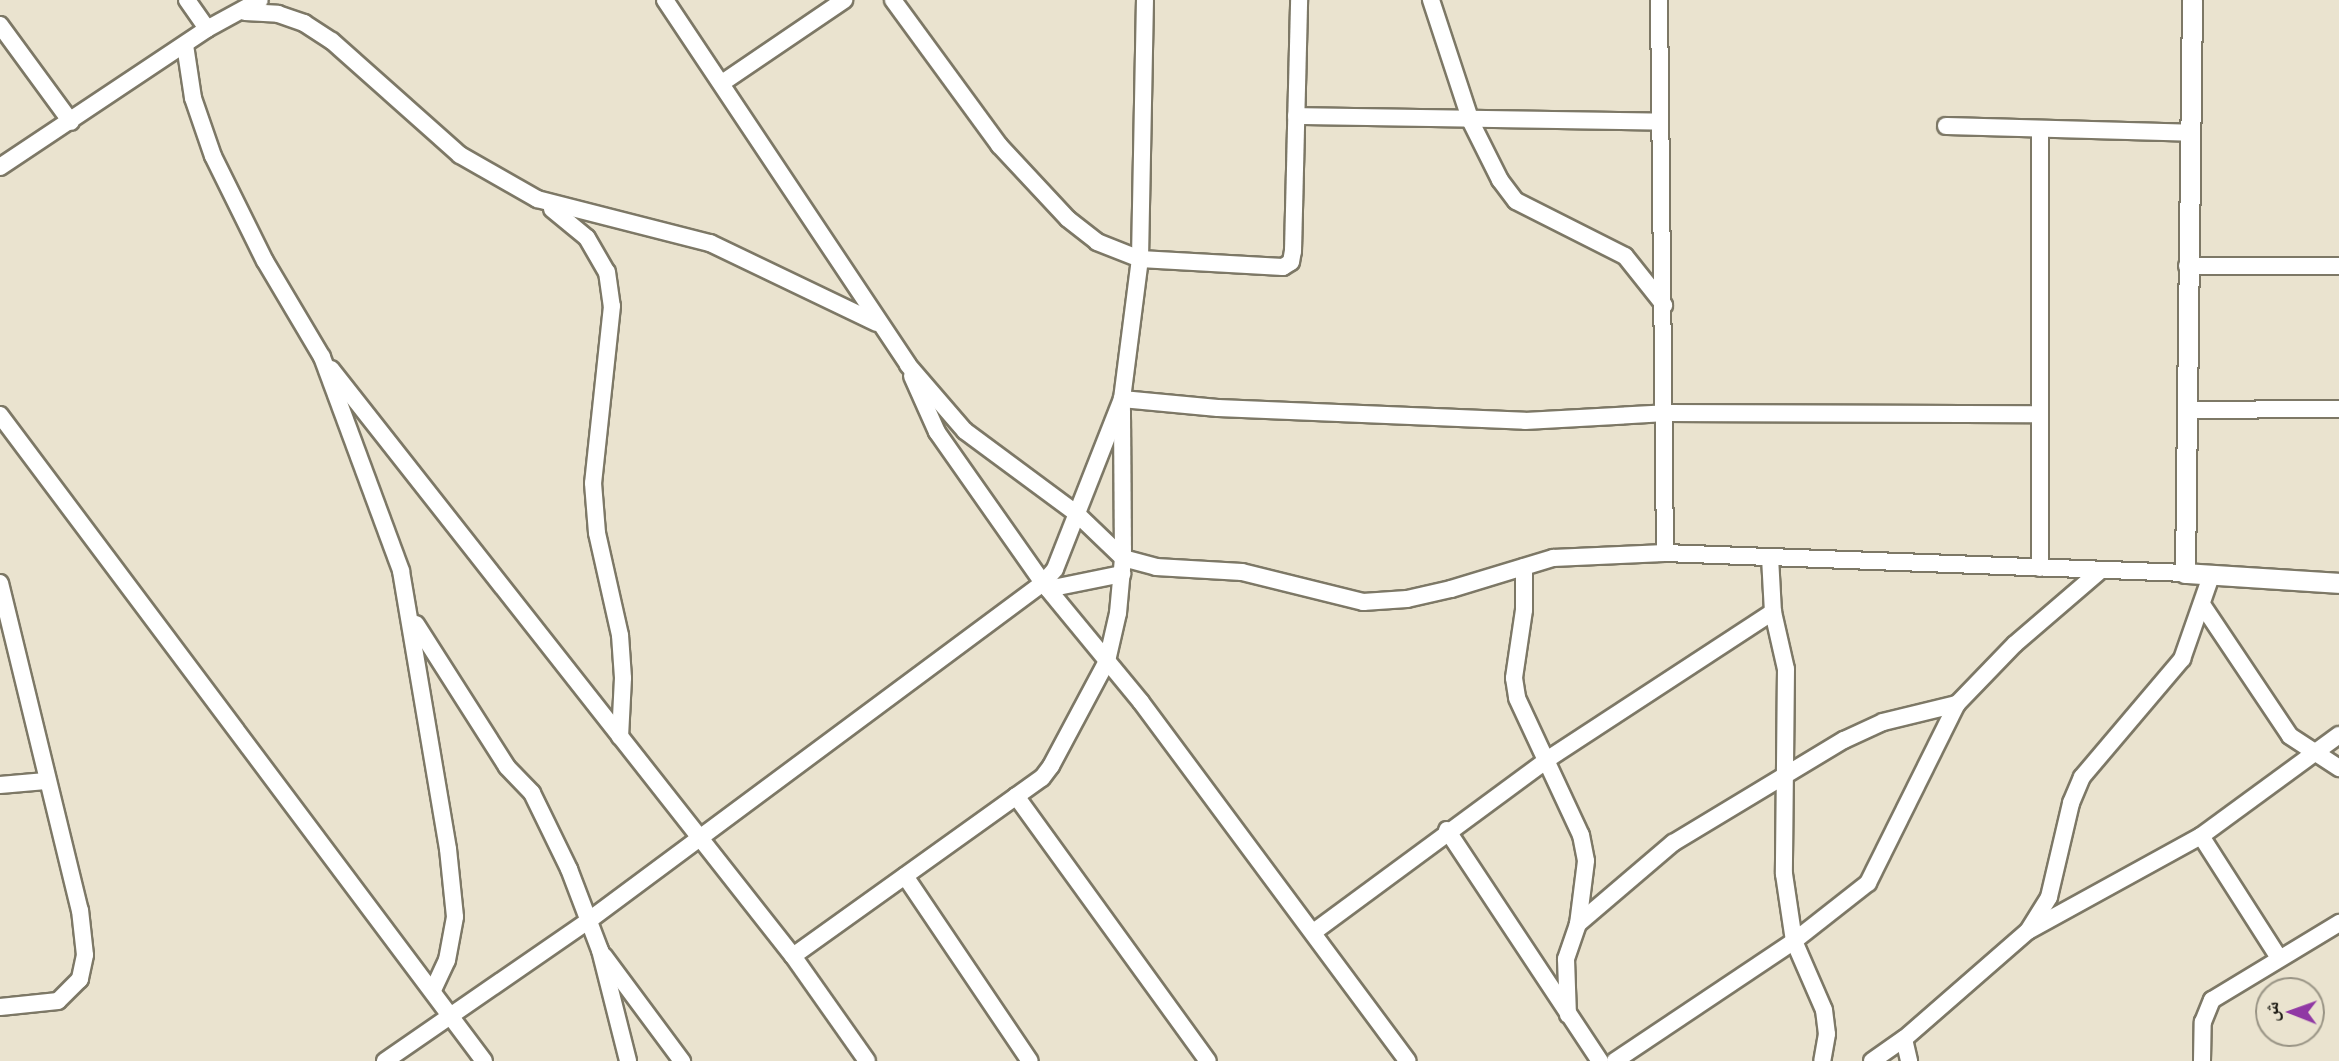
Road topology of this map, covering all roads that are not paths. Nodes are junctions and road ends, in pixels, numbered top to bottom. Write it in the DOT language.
graph roads {
  1 [pos="187,0"];
  2 [pos="260,0"];
  3 [pos="665,0"];
  4 [pos="844,0"];
  5 [pos="893,0"];
  6 [pos="1145,0"];
  7 [pos="1299,0"];
  8 [pos="1431,0"];
  9 [pos="1660,0"];
  10 [pos="2192,0"];
  11 [pos="245,12"];
  12 [pos="0,25"];
  13 [pos="208,29"];
  14 [pos="185,45"];
  15 [pos="722,83"];
  16 [pos="1296,116"];
  17 [pos="71,122"];
  18 [pos="1471,122"];
  19 [pos="1660,122"];
  20 [pos="1946,126"];
  21 [pos="2040,131"];
  22 [pos="2192,133"];
  23 [pos="0,167"];
  24 [pos="537,199"];
  25 [pos="1140,259"];
  26 [pos="2187,265"];
  27 [pos="2339,266"];
  28 [pos="1664,305"];
  29 [pos="879,324"];
  30 [pos="322,357"];
  31 [pos="908,365"];
  32 [pos="1122,399"];
  33 [pos="2339,409"];
  34 [pos="2186,410"];
  35 [pos="1666,413"];
  36 [pos="2037,414"];
  37 [pos="0,415"];
  38 [pos="1076,513"];
  39 [pos="1665,554"];
  40 [pos="1770,557"];
  41 [pos="1122,566"];
  42 [pos="1524,567"];
  43 [pos="2040,568"];
  44 [pos="2100,571"];
  45 [pos="2185,573"];
  46 [pos="2211,576"];
  47 [pos="0,583"];
  48 [pos="2339,583"];
  49 [pos="1045,586"];
  50 [pos="2203,606"];
  51 [pos="1773,612"];
  52 [pos="412,617"];
  53 [pos="1107,661"];
  54 [pos="1957,704"];
  55 [pos="2339,735"];
  56 [pos="620,737"];
  57 [pos="2312,754"];
  58 [pos="1548,759"];
  59 [pos="2339,768"];
  60 [pos="1784,780"];
  61 [pos="46,781"];
  62 [pos="0,785"];
  63 [pos="1016,796"];
  64 [pos="1447,830"];
  65 [pos="2201,836"];
  66 [pos="699,837"];
  67 [pos="905,876"];
  68 [pos="588,921"];
  69 [pos="2339,923"];
  70 [pos="1578,924"];
  71 [pos="1315,931"];
  72 [pos="2028,931"];
  73 [pos="1794,942"];
  74 [pos="600,950"];
  75 [pos="793,956"];
  76 [pos="2279,958"];
  77 [pos="433,988"];
  78 [pos="0,1007"];
  79 [pos="449,1014"];
  80 [pos="1568,1015"];
  81 [pos="1904,1039"];
  82 [pos="385,1061"];
  83 [pos="484,1061"];
  84 [pos="628,1061"];
  85 [pos="682,1061"];
  86 [pos="867,1061"];
  87 [pos="1030,1061"];
  88 [pos="1208,1061"];
  89 [pos="1408,1061"];
  90 [pos="1600,1061"];
  91 [pos="1615,1061"];
  92 [pos="1822,1061"];
  93 [pos="1872,1061"];
  94 [pos="1909,1061"];
  95 [pos="2202,1061"];
  1 -- 13 [label="street"];
  2 -- 11 [label="street"];
  3 -- 15 [label="street"];
  4 -- 15 [label="street"];
  5 -- 25 [label="street"];
  6 -- 25 [label="street"];
  7 -- 16 [label="street"];
  8 -- 18 [label="street"];
  9 -- 19 [label="street"];
  10 -- 22 [label="street"];
  11 -- 13 [label="street"];
  11 -- 24 [label="street"];
  12 -- 17 [label="street"];
  13 -- 14 [label="street"];
  14 -- 17 [label="street"];
  14 -- 30 [label="street"];
  15 -- 29 [label="street"];
  16 -- 18 [label="street"];
  16 -- 25 [label="street"];
  17 -- 23 [label="street"];
  18 -- 19 [label="street"];
  18 -- 28 [label="street"];
  19 -- 28 [label="street"];
  20 -- 21 [label="street"];
  21 -- 22 [label="street"];
  21 -- 36 [label="street"];
  22 -- 26 [label="street"];
  24 -- 29 [label="street"];
  24 -- 56 [label="street"];
  25 -- 32 [label="street"];
  26 -- 27 [label="street"];
  26 -- 34 [label="street"];
  28 -- 35 [label="street"];
  29 -- 31 [label="street"];
  30 -- 52 [label="street"];
  30 -- 56 [label="street"];
  31 -- 38 [label="street"];
  31 -- 49 [label="street"];
  32 -- 35 [label="street"];
  32 -- 38 [label="street"];
  32 -- 41 [label="street"];
  33 -- 34 [label="street"];
  34 -- 45 [label="street"];
  35 -- 36 [label="street"];
  35 -- 39 [label="street"];
  36 -- 43 [label="street"];
  37 -- 77 [label="street"];
  38 -- 41 [label="street"];
  38 -- 49 [label="street"];
  39 -- 40 [label="street"];
  39 -- 42 [label="street"];
  40 -- 43 [label="street"];
  40 -- 51 [label="street"];
  41 -- 42 [label="street"];
  41 -- 49 [label="street"];
  41 -- 53 [label="street"];
  42 -- 58 [label="street"];
  43 -- 44 [label="street"];
  44 -- 45 [label="street"];
  44 -- 54 [label="street"];
  45 -- 46 [label="street"];
  46 -- 48 [label="street"];
  46 -- 50 [label="street"];
  47 -- 61 [label="street"];
  49 -- 53 [label="street"];
  49 -- 66 [label="street"];
  50 -- 57 [label="street"];
  50 -- 72 [label="street"];
  51 -- 58 [label="street"];
  51 -- 60 [label="street"];
  52 -- 68 [label="street"];
  52 -- 77 [label="street"];
  53 -- 63 [label="street"];
  53 -- 71 [label="street"];
  54 -- 60 [label="street"];
  54 -- 73 [label="street"];
  55 -- 57 [label="street"];
  56 -- 66 [label="street"];
  57 -- 59 [label="street"];
  57 -- 65 [label="street"];
  58 -- 64 [label="street"];
  58 -- 70 [label="street"];
  60 -- 70 [label="street"];
  60 -- 73 [label="street"];
  61 -- 62 [label="street"];
  61 -- 78 [label="street"];
  63 -- 67 [label="street"];
  63 -- 88 [label="street"];
  64 -- 71 [label="street"];
  64 -- 80 [label="street"];
  65 -- 72 [label="street"];
  65 -- 76 [label="street"];
  66 -- 68 [label="street"];
  66 -- 75 [label="street"];
  67 -- 75 [label="street"];
  67 -- 87 [label="street"];
  68 -- 74 [label="street"];
  68 -- 79 [label="street"];
  69 -- 76 [label="street"];
  70 -- 80 [label="street"];
  71 -- 89 [label="street"];
  72 -- 81 [label="street"];
  73 -- 91 [label="street"];
  73 -- 92 [label="street"];
  74 -- 84 [label="street"];
  74 -- 85 [label="street"];
  75 -- 86 [label="street"];
  76 -- 95 [label="street"];
  77 -- 79 [label="street"];
  79 -- 82 [label="street"];
  79 -- 83 [label="street"];
  80 -- 90 [label="street"];
  81 -- 93 [label="street"];
  81 -- 94 [label="street"];
}
